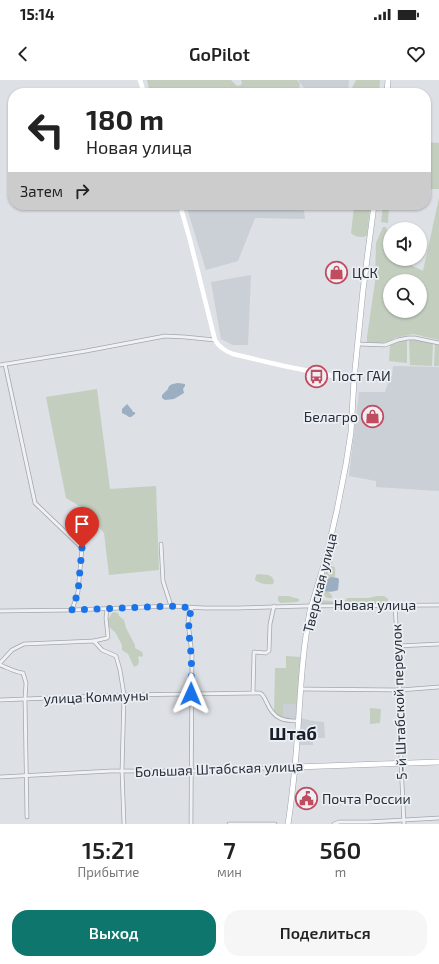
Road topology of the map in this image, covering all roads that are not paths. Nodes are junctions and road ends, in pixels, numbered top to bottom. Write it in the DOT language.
graph roads {
  1 [pos="181,210"];
  2 [pos="373,210"];
  3 [pos="215,340"];
  4 [pos="439,343"];
  5 [pos="358,344"];
  6 [pos="5,364"];
  7 [pos="0,365"];
  8 [pos="354,380"];
  9 [pos="161,544"];
  10 [pos="439,604"];
  11 [pos="395,605"];
  12 [pos="171,606"];
  13 [pos="274,606"];
  14 [pos="312,606"];
  15 [pos="192,608"];
  16 [pos="106,609"];
  17 [pos="72,610"];
  18 [pos="0,611"];
  19 [pos="94,641"];
  20 [pos="439,644"];
  21 [pos="398,646"];
  22 [pos="0,664"];
  23 [pos="439,687"];
  24 [pos="301,688"];
  25 [pos="400,690"];
  26 [pos="253,693"];
  27 [pos="191,694"];
  28 [pos="124,695"];
  29 [pos="25,699"];
  30 [pos="0,700"];
  31 [pos="298,721"];
  32 [pos="439,762"];
  33 [pos="401,763"];
  34 [pos="295,767"];
  35 [pos="122,771"];
  36 [pos="192,771"];
  37 [pos="26,775"];
  38 [pos="0,777"];
  39 [pos="27,817"];
  40 [pos="439,818"];
  41 [pos="404,822"];
  42 [pos="124,824"];
  43 [pos="191,824"];
  44 [pos="229,824"];
  45 [pos="276,824"];
  46 [pos="288,824"];
  47 [pos="334,824"];
  1 -- 3 [label="street"];
  2 -- 5 [label="main road, Тверская улица"];
  3 -- 6 [label="street"];
  3 -- 8 [label="street"];
  4 -- 5 [label="street"];
  5 -- 8 [label="main road, Тверская улица"];
  6 -- 7 [label="street"];
  6 -- 17 [label="street"];
  8 -- 14 [label="main road, Тверская улица"];
  9 -- 12 [label="street"];
  10 -- 11 [label="street, Новая улица"];
  11 -- 14 [label="street, Новая улица"];
  11 -- 21 [label="street, 5-й Штабской переулок"];
  12 -- 15 [label="street, Новая улица"];
  12 -- 16 [label="street, Новая улица"];
  13 -- 14 [label="street, Новая улица"];
  13 -- 15 [label="street, Новая улица"];
  13 -- 26 [label="street"];
  14 -- 24 [label="main road, Тверская улица"];
  15 -- 27 [label="street"];
  16 -- 17 [label="street, Новая улица"];
  16 -- 19 [label="street"];
  17 -- 18 [label="street, Новая улица"];
  19 -- 22 [label="street"];
  19 -- 28 [label="street"];
  20 -- 21 [label="street"];
  21 -- 25 [label="street, 5-й Штабской переулок"];
  22 -- 29 [label="street"];
  23 -- 25 [label="street"];
  24 -- 25 [label="street"];
  24 -- 31 [label="main road, Тверская улица"];
  25 -- 33 [label="street, 5-й Штабской переулок"];
  26 -- 27 [label="street, улица Коммуны"];
  26 -- 31 [label="street"];
  27 -- 28 [label="street, улица Коммуны"];
  27 -- 36 [label="street"];
  28 -- 29 [label="street, улица Коммуны"];
  28 -- 35 [label="street"];
  29 -- 30 [label="street, улица Коммуны"];
  29 -- 37 [label="street"];
  31 -- 34 [label="main road, Тверская улица"];
  32 -- 33 [label="main road, Большая Штабская улица"];
  33 -- 34 [label="main road, Большая Штабская улица"];
  33 -- 41 [label="street, 5-й Штабской переулок"];
  34 -- 36 [label="street, Большая Штабская улица"];
  34 -- 46 [label="main road, Тверская улица"];
  35 -- 36 [label="street, Большая Штабская улица"];
  35 -- 37 [label="street, Большая Штабская улица"];
  35 -- 42 [label="street"];
  36 -- 43 [label="street"];
  37 -- 38 [label="street, Большая Штабская улица"];
  37 -- 39 [label="street"];
  40 -- 41 [label="street"];
  41 -- 47 [label="street"];
  44 -- 45 [label="street"];
}
